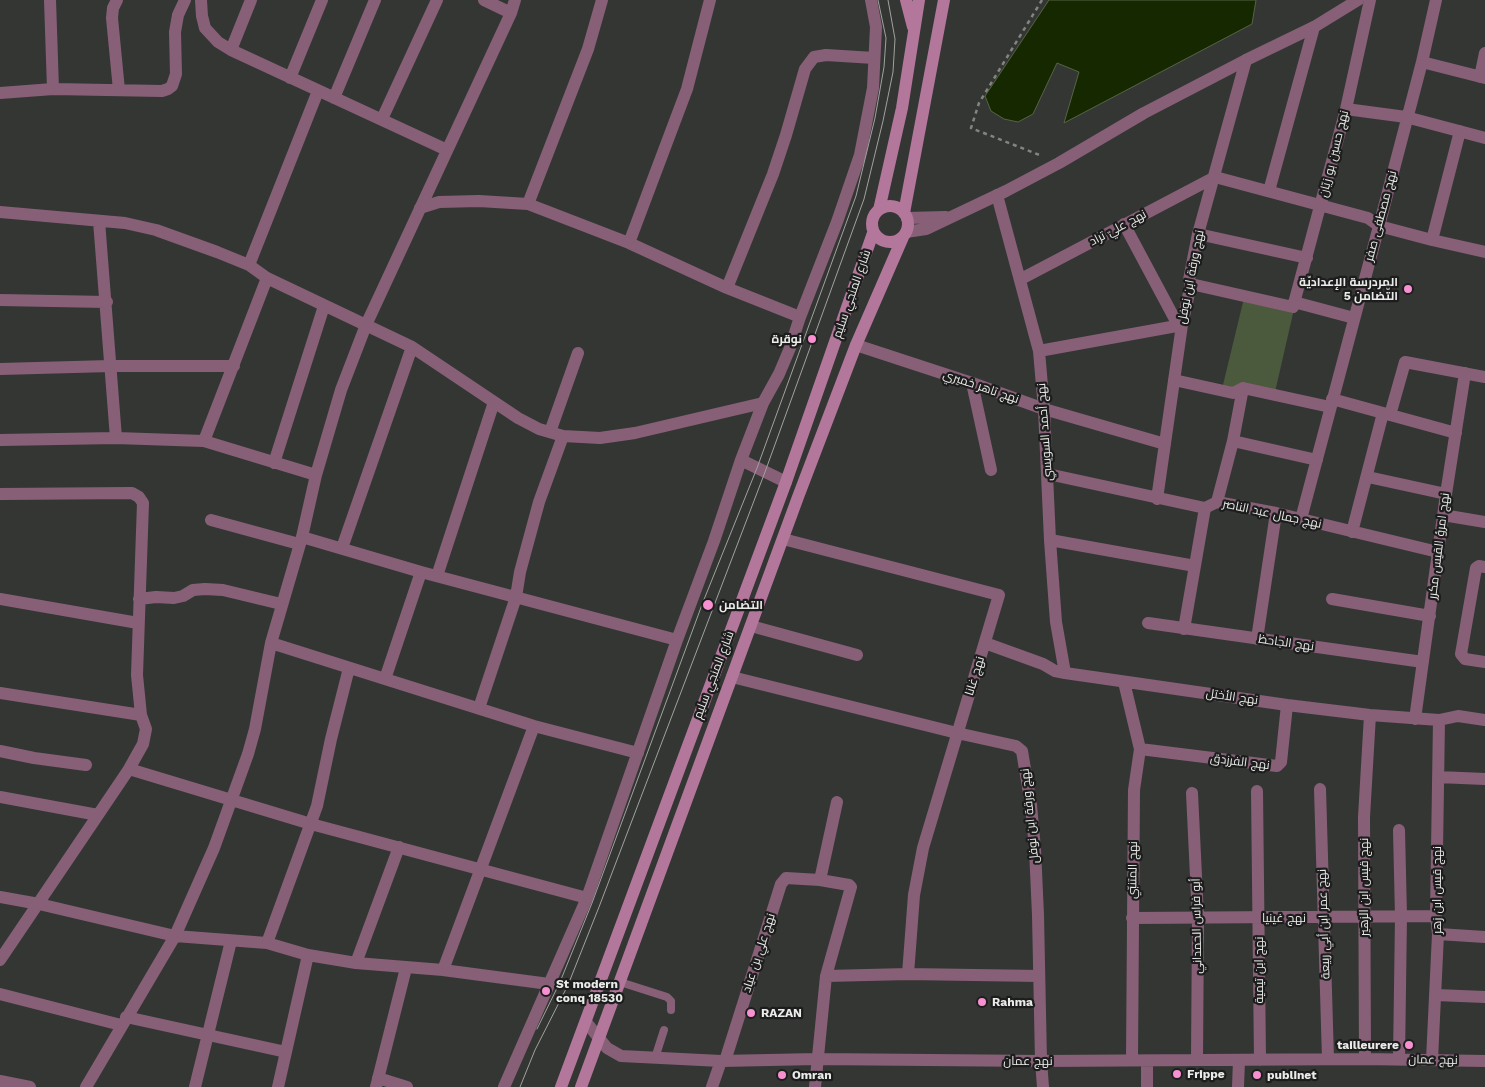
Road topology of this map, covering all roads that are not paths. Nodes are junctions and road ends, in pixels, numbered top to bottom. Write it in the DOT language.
graph roads {
  1 [pos="50,0"];
  2 [pos="117,0"];
  3 [pos="185,0"];
  4 [pos="201,0"];
  5 [pos="251,0"];
  6 [pos="322,0"];
  7 [pos="375,0"];
  8 [pos="437,0"];
  9 [pos="484,0"];
  10 [pos="515,0"];
  11 [pos="602,0"];
  12 [pos="710,0"];
  13 [pos="871,0"];
  14 [pos="906,0"];
  15 [pos="919,0"];
  16 [pos="944,0"];
  17 [pos="1358,0"];
  18 [pos="1370,0"];
  19 [pos="1436,0"];
  20 [pos="511,13"];
  21 [pos="1314,26"];
  22 [pos="914,34"];
  23 [pos="231,50"];
  24 [pos="1485,53"];
  25 [pos="874,58"];
  26 [pos="1246,60"];
  27 [pos="1422,62"];
  28 [pos="1482,77"];
  29 [pos="290,78"];
  30 [pos="53,89"];
  31 [pos="119,90"];
  32 [pos="318,91"];
  33 [pos="0,93"];
  34 [pos="334,98"];
  35 [pos="1346,109"];
  36 [pos="1406,117"];
  37 [pos="382,119"];
  38 [pos="1460,131"];
  39 [pos="1485,138"];
  40 [pos="448,150"];
  41 [pos="1215,177"];
  42 [pos="1269,191"];
  43 [pos="997,195"];
  44 [pos="528,204"];
  45 [pos="1321,205"];
  46 [pos="420,208"];
  47 [pos="879,210"];
  48 [pos="0,212"];
  49 [pos="905,216"];
  50 [pos="948,218"];
  51 [pos="100,221"];
  52 [pos="1124,224"];
  53 [pos="1379,226"];
  54 [pos="873,232"];
  55 [pos="904,234"];
  56 [pos="1198,234"];
  57 [pos="1432,240"];
  58 [pos="629,243"];
  59 [pos="1484,248"];
  60 [pos="1307,258"];
  61 [pos="249,265"];
  62 [pos="267,278"];
  63 [pos="1021,279"];
  64 [pos="1191,284"];
  65 [pos="727,288"];
  66 [pos="0,300"];
  67 [pos="107,302"];
  68 [pos="1294,305"];
  69 [pos="324,306"];
  70 [pos="800,317"];
  71 [pos="1354,318"];
  72 [pos="366,325"];
  73 [pos="1180,325"];
  74 [pos="856,345"];
  75 [pos="412,347"];
  76 [pos="1039,351"];
  77 [pos="578,353"];
  78 [pos="110,366"];
  79 [pos="234,366"];
  80 [pos="0,369"];
  81 [pos="1464,373"];
  82 [pos="1485,377"];
  83 [pos="1174,380"];
  84 [pos="972,383"];
  85 [pos="1242,388"];
  86 [pos="494,402"];
  87 [pos="763,402"];
  88 [pos="1331,403"];
  89 [pos="1044,409"];
  90 [pos="1386,414"];
  91 [pos="550,432"];
  92 [pos="1456,433"];
  93 [pos="563,436"];
  94 [pos="116,438"];
  95 [pos="0,440"];
  96 [pos="1233,441"];
  97 [pos="204,442"];
  98 [pos="1165,444"];
  99 [pos="741,460"];
  100 [pos="1317,460"];
  101 [pos="274,463"];
  102 [pos="990,470"];
  103 [pos="1048,474"];
  104 [pos="316,475"];
  105 [pos="1368,477"];
  106 [pos="786,482"];
  107 [pos="0,494"];
  108 [pos="1446,494"];
  109 [pos="1157,499"];
  110 [pos="1217,502"];
  111 [pos="1205,508"];
  112 [pos="1276,513"];
  113 [pos="1443,515"];
  114 [pos="1301,519"];
  115 [pos="211,520"];
  116 [pos="1485,522"];
  117 [pos="1352,532"];
  118 [pos="783,539"];
  119 [pos="1050,540"];
  120 [pos="300,541"];
  121 [pos="342,548"];
  122 [pos="1438,552"];
  123 [pos="1195,566"];
  124 [pos="1481,567"];
  125 [pos="421,572"];
  126 [pos="437,576"];
  127 [pos="516,597"];
  128 [pos="0,599"];
  129 [pos="139,599"];
  130 [pos="1332,599"];
  131 [pos="281,604"];
  132 [pos="1430,616"];
  133 [pos="138,623"];
  134 [pos="1148,623"];
  135 [pos="751,626"];
  136 [pos="1184,629"];
  137 [pos="1258,639"];
  138 [pos="677,640"];
  139 [pos="271,643"];
  140 [pos="985,643"];
  141 [pos="858,656"];
  142 [pos="1423,662"];
  143 [pos="1485,662"];
  144 [pos="349,668"];
  145 [pos="1065,673"];
  146 [pos="732,677"];
  147 [pos="385,679"];
  148 [pos="1124,682"];
  149 [pos="0,693"];
  150 [pos="1287,705"];
  151 [pos="479,708"];
  152 [pos="141,715"];
  153 [pos="1370,715"];
  154 [pos="1415,719"];
  155 [pos="1439,720"];
  156 [pos="1485,720"];
  157 [pos="534,726"];
  158 [pos="957,733"];
  159 [pos="1140,749"];
  160 [pos="0,751"];
  161 [pos="638,753"];
  162 [pos="86,764"];
  163 [pos="129,769"];
  164 [pos="1438,777"];
  165 [pos="1485,779"];
  166 [pos="1320,789"];
  167 [pos="1257,791"];
  168 [pos="1192,793"];
  169 [pos="0,797"];
  170 [pos="232,801"];
  171 [pos="838,802"];
  172 [pos="98,815"];
  173 [pos="311,824"];
  174 [pos="1399,830"];
  175 [pos="400,847"];
  176 [pos="481,871"];
  177 [pos="820,880"];
  178 [pos="0,896"];
  179 [pos="587,898"];
  180 [pos="39,904"];
  181 [pos="1401,916"];
  182 [pos="1436,916"];
  183 [pos="1132,918"];
  184 [pos="1198,918"];
  185 [pos="1259,918"];
  186 [pos="1324,918"];
  187 [pos="1365,918"];
  188 [pos="1438,934"];
  189 [pos="175,936"];
  190 [pos="1485,937"];
  191 [pos="231,941"];
  192 [pos="267,944"];
  193 [pos="308,955"];
  194 [pos="0,960"];
  195 [pos="356,963"];
  196 [pos="406,968"];
  197 [pos="443,970"];
  198 [pos="908,974"];
  199 [pos="826,976"];
  200 [pos="1039,976"];
  201 [pos="620,982"];
  202 [pos="549,984"];
  203 [pos="0,994"];
  204 [pos="1436,995"];
  205 [pos="1485,997"];
  206 [pos="670,1010"];
  207 [pos="124,1021"];
  208 [pos="586,1022"];
  209 [pos="664,1030"];
  210 [pos="208,1034"];
  211 [pos="600,1039"];
  212 [pos="286,1052"];
  213 [pos="655,1058"];
  214 [pos="817,1059"];
  215 [pos="1328,1059"];
  216 [pos="1365,1059"];
  217 [pos="1399,1059"];
  218 [pos="1132,1060"];
  219 [pos="1198,1060"];
  220 [pos="1239,1060"];
  221 [pos="1260,1060"];
  222 [pos="1432,1060"];
  223 [pos="1041,1061"];
  224 [pos="1147,1061"];
  225 [pos="1485,1061"];
  226 [pos="723,1062"];
  227 [pos="0,1081"];
  228 [pos="377,1083"];
  229 [pos="30,1087"];
  230 [pos="86,1087"];
  231 [pos="195,1087"];
  232 [pos="278,1087"];
  233 [pos="407,1087"];
  234 [pos="504,1087"];
  235 [pos="561,1087"];
  236 [pos="581,1087"];
  237 [pos="712,1087"];
  238 [pos="814,1087"];
  239 [pos="1043,1087"];
  240 [pos="1147,1087"];
  241 [pos="1238,1087"];
  1 -- 30 [label="street"];
  2 -- 31 [label="street"];
  3 -- 31 [label="street"];
  4 -- 23 [label="street"];
  5 -- 23 [label="street"];
  6 -- 29 [label="street"];
  7 -- 34 [label="street"];
  8 -- 37 [label="street"];
  9 -- 20 [label="street"];
  10 -- 20 [label="street"];
  11 -- 44 [label="street"];
  12 -- 58 [label="street"];
  13 -- 25 [label="street"];
  14 -- 22 [label="main road"];
  15 -- 22 [label="main road"];
  16 -- 49 [label="main road"];
  17 -- 21 [label="street"];
  18 -- 35 [label="street, نهج حسين بو زيّان"];
  19 -- 27 [label="street, نهج مصطفى صفر"];
  20 -- 40 [label="street"];
  21 -- 26 [label="street"];
  21 -- 42 [label="street"];
  22 -- 47 [label="main road"];
  23 -- 29 [label="street"];
  24 -- 28 [label="street"];
  25 -- 65 [label="street"];
  25 -- 70 [label="street"];
  26 -- 41 [label="street, نهج ورقة ابن نوفل"];
  26 -- 43 [label="street"];
  27 -- 28 [label="street"];
  27 -- 36 [label="street, نهج مصطفى صفر"];
  29 -- 32 [label="street"];
  30 -- 31 [label="street"];
  30 -- 33 [label="street"];
  32 -- 34 [label="street"];
  32 -- 61 [label="street"];
  34 -- 37 [label="street"];
  35 -- 36 [label="street"];
  35 -- 45 [label="street, نهج حسين بو زيّان"];
  36 -- 38 [label="street"];
  36 -- 53 [label="street, نهج مصطفى صفر"];
  37 -- 40 [label="street"];
  38 -- 39 [label="street"];
  38 -- 57 [label="street"];
  40 -- 46 [label="street"];
  41 -- 42 [label="street"];
  41 -- 52 [label="street, نهج عليّ تراد"];
  41 -- 56 [label="street, نهج ورقة ابن نوفل"];
  42 -- 45 [label="street"];
  43 -- 50 [label="street"];
  43 -- 63 [label="street, نهج أحمد السويسي"];
  44 -- 46 [label="street"];
  44 -- 58 [label="street"];
  45 -- 53 [label="street"];
  45 -- 60 [label="street, نهج حسين بو زيّان"];
  46 -- 72 [label="street"];
  47 -- 49 [label="main road"];
  47 -- 54 [label="main road"];
  48 -- 51 [label="street"];
  49 -- 50 [label="street"];
  49 -- 55 [label="main road"];
  50 -- 55 [label="street"];
  51 -- 61 [label="street"];
  51 -- 67 [label="street"];
  52 -- 63 [label="street, نهج عليّ تراد"];
  52 -- 73 [label="street"];
  53 -- 57 [label="street"];
  53 -- 71 [label="street, نهج مصطفى صفر"];
  54 -- 55 [label="main road"];
  54 -- 106 [label="main road, شارع المنجي سليم"];
  55 -- 74 [label="main road, شارع المنجي سليم"];
  56 -- 60 [label="street"];
  56 -- 64 [label="street, نهج ورقة ابن نوفل"];
  57 -- 59 [label="street"];
  58 -- 65 [label="street"];
  60 -- 68 [label="street, نهج حسين بو زيّان"];
  61 -- 62 [label="street"];
  62 -- 69 [label="street"];
  62 -- 79 [label="street"];
  63 -- 76 [label="street, نهج أحمد السويسي"];
  64 -- 68 [label="street"];
  64 -- 73 [label="street, نهج ورقة ابن نوفل"];
  65 -- 70 [label="street"];
  66 -- 67 [label="street"];
  67 -- 78 [label="street"];
  68 -- 71 [label="street"];
  69 -- 72 [label="street"];
  69 -- 101 [label="street"];
  70 -- 87 [label="street"];
  71 -- 88 [label="street, نهج مصطفى صفر"];
  72 -- 75 [label="street"];
  72 -- 104 [label="street"];
  73 -- 76 [label="street"];
  73 -- 83 [label="street, نهج ورقة ابن نوفل"];
  74 -- 84 [label="street, نهج تاهر خميري"];
  74 -- 118 [label="main road, شارع المنجي سليم"];
  75 -- 86 [label="street"];
  75 -- 121 [label="street"];
  76 -- 89 [label="street, نهج أحمد السويسي"];
  77 -- 91 [label="street"];
  78 -- 79 [label="street"];
  78 -- 80 [label="street"];
  78 -- 94 [label="street"];
  79 -- 97 [label="street"];
  81 -- 82 [label="street"];
  81 -- 90 [label="street"];
  81 -- 92 [label="street, نهج امرؤ القيس مكرر"];
  83 -- 85 [label="street"];
  83 -- 98 [label="street, نهج ورقة ابن نوفل"];
  84 -- 89 [label="street, نهج تاهر خميري"];
  84 -- 102 [label="street"];
  85 -- 88 [label="street"];
  85 -- 96 [label="street"];
  86 -- 91 [label="street"];
  86 -- 126 [label="street"];
  87 -- 93 [label="street"];
  87 -- 99 [label="street"];
  88 -- 90 [label="street"];
  88 -- 100 [label="street, نهج مصطفى صفر"];
  89 -- 98 [label="street, نهج تاهر خميري"];
  89 -- 103 [label="street, نهج أحمد السويسي"];
  90 -- 92 [label="street"];
  90 -- 105 [label="street"];
  91 -- 93 [label="street"];
  92 -- 108 [label="street, نهج امرؤ القيس مكرر"];
  93 -- 127 [label="street"];
  94 -- 95 [label="street"];
  94 -- 97 [label="street"];
  96 -- 100 [label="street"];
  96 -- 110 [label="street"];
  97 -- 101 [label="street"];
  98 -- 109 [label="street, نهج ورقة ابن نوفل"];
  99 -- 106 [label="street"];
  99 -- 138 [label="street"];
  100 -- 114 [label="street, نهج مصطفى صفر"];
  101 -- 104 [label="street"];
  103 -- 109 [label="street, نهج جمال عبد الناصر"];
  103 -- 119 [label="street, نهج أحمد السويسي"];
  104 -- 120 [label="street"];
  105 -- 108 [label="street"];
  105 -- 117 [label="street"];
  106 -- 208 [label="main road, شارع المنجي سليم"];
  107 -- 129 [label="street"];
  108 -- 113 [label="street, نهج امرؤ القيس مكرر"];
  109 -- 111 [label="street, نهج جمال عبد الناصر"];
  110 -- 111 [label="street, نهج جمال عبد الناصر"];
  110 -- 112 [label="street, نهج جمال عبد الناصر"];
  111 -- 123 [label="street"];
  112 -- 114 [label="street, نهج جمال عبد الناصر"];
  112 -- 137 [label="street"];
  113 -- 116 [label="street"];
  113 -- 122 [label="street, نهج امرؤ القيس مكرر"];
  114 -- 117 [label="street, نهج جمال عبد الناصر"];
  115 -- 120 [label="street"];
  117 -- 122 [label="street, نهج جمال عبد الناصر"];
  118 -- 135 [label="main road, شارع المنجي سليم"];
  118 -- 140 [label="street, نهج غانا"];
  119 -- 123 [label="street"];
  119 -- 145 [label="street, نهج أحمد السويسي"];
  120 -- 121 [label="street"];
  120 -- 131 [label="street"];
  121 -- 125 [label="street"];
  122 -- 132 [label="street, نهج امرؤ القيس مكرر"];
  123 -- 136 [label="street"];
  124 -- 143 [label="street"];
  125 -- 126 [label="street"];
  125 -- 147 [label="street"];
  126 -- 127 [label="street"];
  127 -- 138 [label="street"];
  127 -- 151 [label="street"];
  128 -- 133 [label="street"];
  129 -- 131 [label="street"];
  129 -- 133 [label="street"];
  130 -- 132 [label="street"];
  131 -- 139 [label="street"];
  132 -- 142 [label="street, نهج امرؤ القيس مكرر"];
  133 -- 152 [label="street"];
  134 -- 136 [label="street, نهج الجاحظ"];
  135 -- 141 [label="street"];
  135 -- 146 [label="main road, شارع المنجي سليم"];
  136 -- 137 [label="street, نهج الجاحظ"];
  137 -- 142 [label="street, نهج الجاحظ"];
  138 -- 161 [label="street"];
  139 -- 144 [label="street"];
  139 -- 170 [label="street"];
  140 -- 145 [label="street, نهج الأختل"];
  140 -- 158 [label="street, نهج غانا"];
  142 -- 154 [label="street, نهج امرؤ القيس مكرر"];
  144 -- 147 [label="street"];
  144 -- 173 [label="street"];
  145 -- 148 [label="street, نهج الأختل"];
  146 -- 158 [label="street, نهج ورقة ابن نوفل"];
  146 -- 201 [label="main road, شارع المنجي سليم"];
  147 -- 151 [label="street"];
  148 -- 150 [label="street, نهج الأختل"];
  148 -- 159 [label="street, نهج المتنبّي"];
  149 -- 152 [label="street"];
  150 -- 153 [label="street, نهج الأختل"];
  150 -- 159 [label="street, نهج الفرزدق"];
  151 -- 157 [label="street"];
  152 -- 163 [label="street"];
  153 -- 154 [label="street, نهج الأختل"];
  153 -- 187 [label="street, نهج قيس ابن الزهير"];
  154 -- 155 [label="street, نهج الأختل"];
  155 -- 156 [label="street, نهج الأختل"];
  155 -- 164 [label="street, نهج قيس ابن زهر"];
  157 -- 161 [label="street"];
  157 -- 176 [label="street"];
  158 -- 198 [label="street, نهج غانا"];
  158 -- 200 [label="street, نهج ورقة ابن نوفل"];
  159 -- 183 [label="street, نهج المتنبّي"];
  160 -- 162 [label="street"];
  161 -- 179 [label="street"];
  163 -- 170 [label="street"];
  163 -- 172 [label="street"];
  164 -- 165 [label="street"];
  164 -- 182 [label="street, نهج قيس ابن زهر"];
  166 -- 186 [label="street, نهج عمر ابن أبي ربيعة"];
  167 -- 185 [label="street, نهج ابن تيمية"];
  168 -- 184 [label="street, أبو فراس الحمداني"];
  169 -- 172 [label="street"];
  170 -- 173 [label="street"];
  170 -- 189 [label="street"];
  171 -- 177 [label="street"];
  172 -- 180 [label="street"];
  173 -- 175 [label="street"];
  173 -- 192 [label="street"];
  174 -- 181 [label="street"];
  175 -- 176 [label="street"];
  175 -- 195 [label="street"];
  176 -- 179 [label="street"];
  176 -- 197 [label="street"];
  177 -- 199 [label="street"];
  177 -- 226 [label="street, نهج علي بن عياد"];
  178 -- 180 [label="street"];
  179 -- 202 [label="street"];
  180 -- 189 [label="street"];
  180 -- 194 [label="street"];
  181 -- 182 [label="street, نهج غينيا"];
  181 -- 187 [label="street, نهج غينيا"];
  181 -- 217 [label="street"];
  182 -- 188 [label="street, نهج قيس ابن زهر"];
  183 -- 184 [label="street, نهج غينيا"];
  183 -- 218 [label="street, نهج المتنبّي"];
  184 -- 185 [label="street, نهج غينيا"];
  184 -- 219 [label="street, أبو فراس الحمداني"];
  185 -- 186 [label="street, نهج غينيا"];
  185 -- 221 [label="street, نهج ابن تيمية"];
  186 -- 187 [label="street, نهج غينيا"];
  186 -- 215 [label="street, نهج عمر ابن أبي ربيعة"];
  187 -- 216 [label="street, نهج قيس ابن الزهير"];
  188 -- 190 [label="street"];
  188 -- 204 [label="street, نهج قيس ابن زهر"];
  189 -- 191 [label="street"];
  189 -- 207 [label="street"];
  191 -- 192 [label="street"];
  191 -- 210 [label="street"];
  192 -- 193 [label="street"];
  193 -- 195 [label="street"];
  193 -- 212 [label="street"];
  195 -- 196 [label="street"];
  196 -- 197 [label="street"];
  196 -- 228 [label="street"];
  197 -- 202 [label="street"];
  198 -- 199 [label="street"];
  198 -- 200 [label="street"];
  199 -- 214 [label="street"];
  200 -- 223 [label="street, نهج ورقة ابن نوفل"];
  201 -- 206 [label="lane"];
  201 -- 211 [label="main road, شارع المنجي سليم"];
  202 -- 234 [label="street"];
  203 -- 207 [label="street"];
  204 -- 205 [label="street"];
  204 -- 222 [label="street, نهج قيس ابن زهر"];
  207 -- 210 [label="street"];
  207 -- 230 [label="street"];
  208 -- 211 [label="street, نهج عمان"];
  208 -- 235 [label="main road, شارع المنجي سليم"];
  209 -- 213 [label="lane"];
  210 -- 212 [label="street"];
  210 -- 231 [label="street"];
  211 -- 213 [label="street, نهج عمان"];
  211 -- 236 [label="main road, شارع المنجي سليم"];
  212 -- 232 [label="street"];
  213 -- 226 [label="street, نهج عمان"];
  214 -- 223 [label="street, نهج عمان"];
  214 -- 226 [label="street, نهج عمان"];
  214 -- 238 [label="street"];
  215 -- 216 [label="street, نهج عمان"];
  215 -- 221 [label="street, نهج عمان"];
  216 -- 217 [label="street, نهج عمان"];
  217 -- 222 [label="street, نهج عمان"];
  218 -- 223 [label="street, نهج عمان"];
  218 -- 224 [label="street, نهج عمان"];
  219 -- 220 [label="street, نهج عمان"];
  219 -- 224 [label="street, نهج عمان"];
  220 -- 221 [label="street, نهج عمان"];
  220 -- 241 [label="street"];
  222 -- 225 [label="street, نهج عمان"];
  223 -- 239 [label="street, نهج ورقة ابن نوفل"];
  224 -- 240 [label="street"];
  226 -- 237 [label="street"];
  227 -- 229 [label="street"];
  228 -- 233 [label="street"];
}
